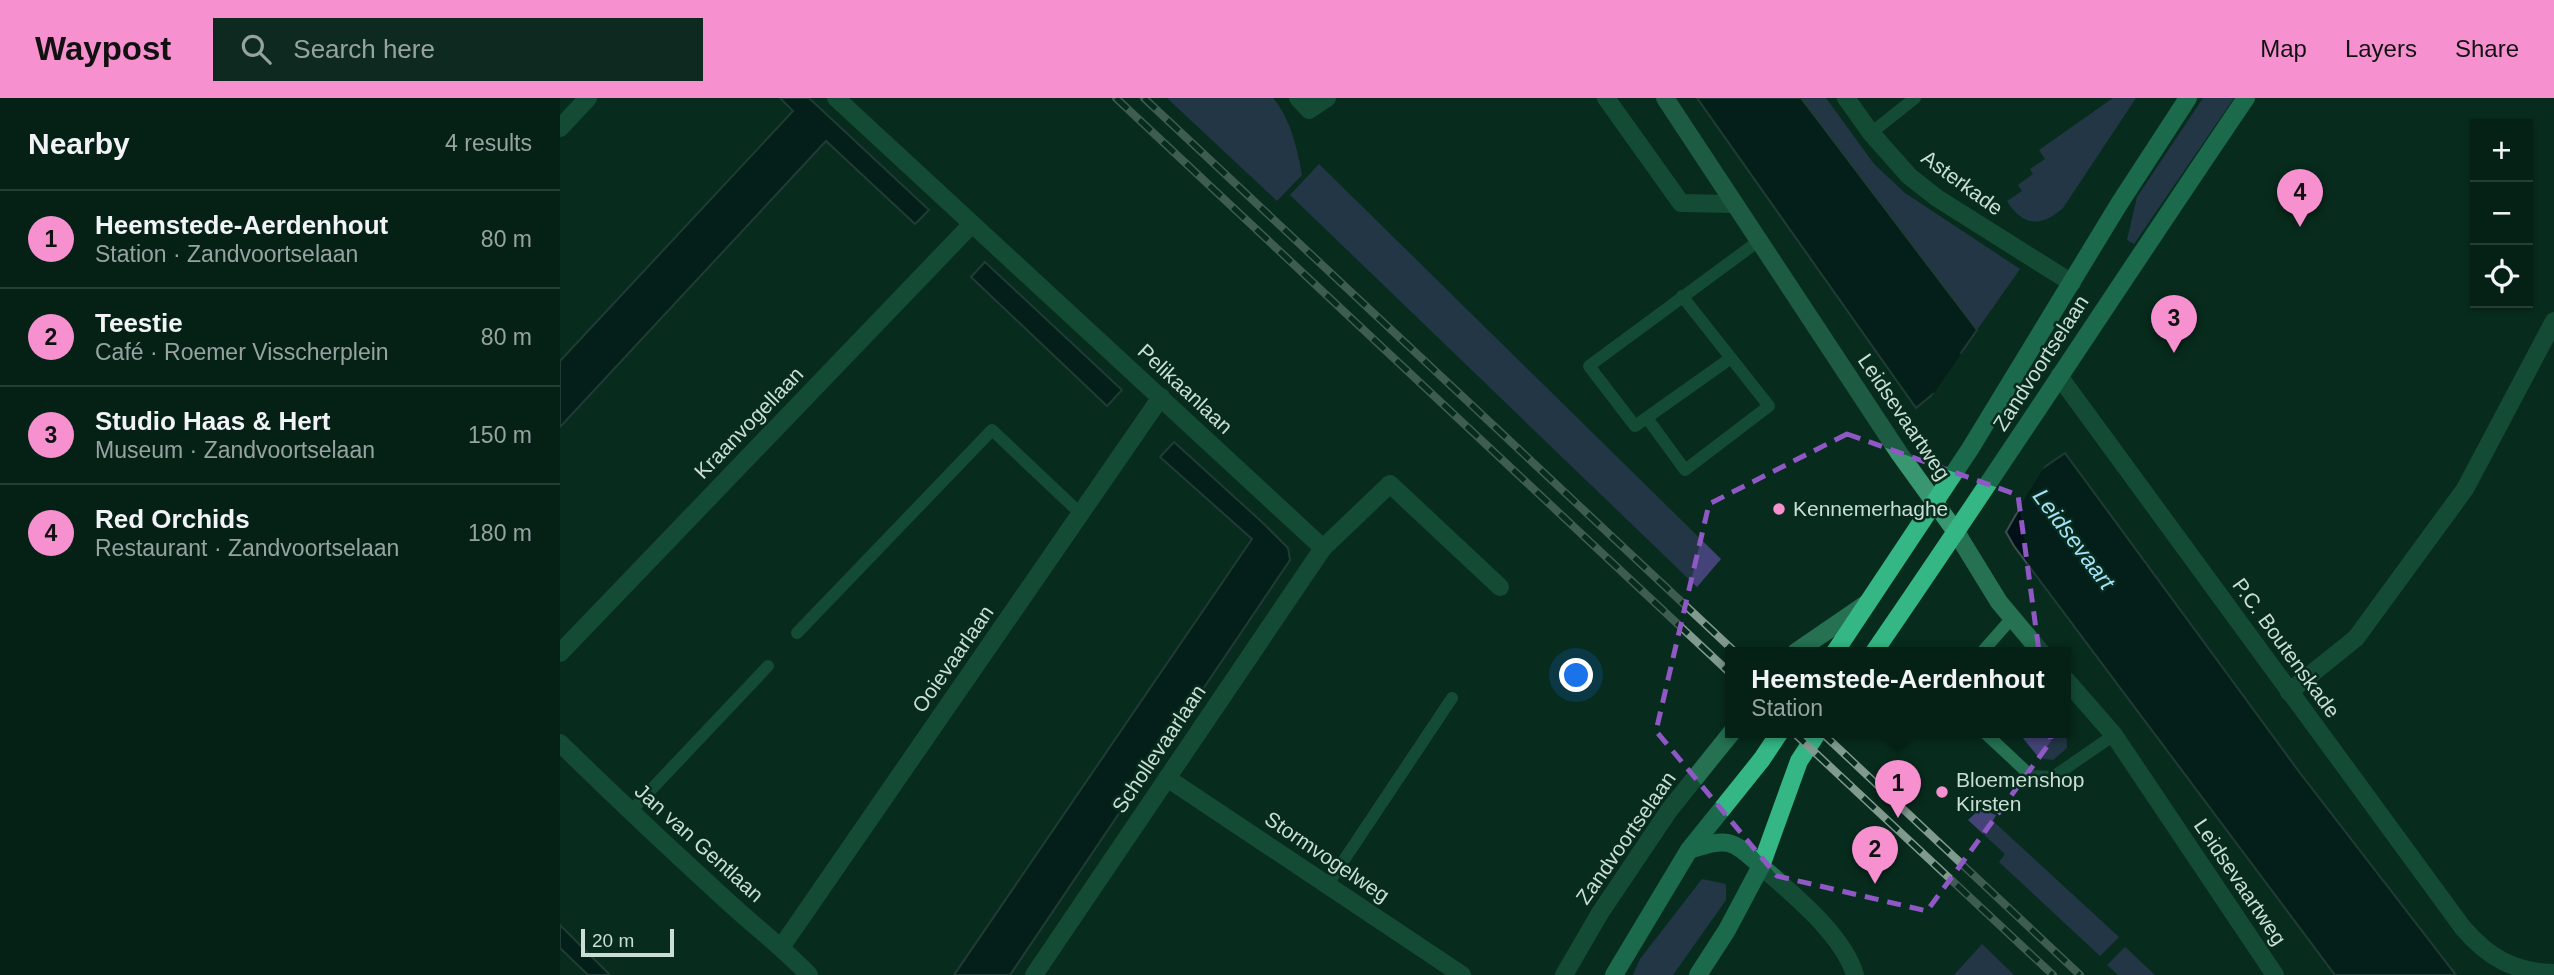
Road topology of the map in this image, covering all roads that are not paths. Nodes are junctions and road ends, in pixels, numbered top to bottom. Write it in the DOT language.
graph roads {
  1 [pos="588,98"];
  2 [pos="836,98"];
  3 [pos="1298,98"];
  4 [pos="1327,98"];
  5 [pos="1606,98"];
  6 [pos="1664,98"];
  7 [pos="1846,98"];
  8 [pos="1915,98"];
  9 [pos="2188,98"];
  10 [pos="2246,98"];
  11 [pos="560,128"];
  12 [pos="1871,133"];
  13 [pos="1734,204"];
  14 [pos="971,225"];
  15 [pos="1759,240"];
  16 [pos="2072,283"];
  17 [pos="1682,296"];
  18 [pos="2554,321"];
  19 [pos="1731,359"];
  20 [pos="2059,376"];
  21 [pos="1161,397"];
  22 [pos="1647,418"];
  23 [pos="1935,503"];
  24 [pos="1081,514"];
  25 [pos="1956,532"];
  26 [pos="1323,548"];
  27 [pos="1500,587"];
  28 [pos="1867,604"];
  29 [pos="2012,618"];
  30 [pos="797,633"];
  31 [pos="1803,647"];
  32 [pos="1838,647"];
  33 [pos="1877,647"];
  34 [pos="1986,647"];
  35 [pos="2037,647"];
  36 [pos="560,653"];
  37 [pos="768,666"];
  38 [pos="2071,686"];
  39 [pos="2289,692"];
  40 [pos="1452,698"];
  41 [pos="2114,735"];
  42 [pos="1727,738"];
  43 [pos="1776,738"];
  44 [pos="1814,738"];
  45 [pos="1990,738"];
  46 [pos="560,743"];
  47 [pos="1167,778"];
  48 [pos="630,813"];
  49 [pos="1689,850"];
  50 [pos="1761,866"];
  51 [pos="1328,884"];
  52 [pos="782,946"];
  53 [pos="2554,973"];
  54 [pos="809,975"];
  55 [pos="1034,975"];
  56 [pos="1462,975"];
  57 [pos="1564,975"];
  58 [pos="1614,975"];
  59 [pos="1698,975"];
  60 [pos="1855,975"];
  61 [pos="2275,975"];
  1 -- 11 [label="street"];
  2 -- 14 [label="street, Pelikaanlaan"];
  3 -- 4 [label="street"];
  5 -- 13 [label="street"];
  6 -- 13 [label="main road, Leidsevaartweg"];
  7 -- 12 [label="street, Asterkade"];
  8 -- 12 [label="lane"];
  9 -- 16 [label="main road, Zandvoortselaan"];
  10 -- 20 [label="main road, Zandvoortselaan"];
  12 -- 16 [label="street, Asterkade"];
  13 -- 15 [label="main road, Leidsevaartweg"];
  14 -- 21 [label="street, Pelikaanlaan"];
  14 -- 36 [label="street, Kraanvogellaan"];
  15 -- 17 [label="lane"];
  15 -- 23 [label="main road, Leidsevaartweg"];
  16 -- 23 [label="main road, Zandvoortselaan"];
  17 -- 19 [label="lane"];
  17 -- 22 [label="lane"];
  18 -- 39 [label="street"];
  19 -- 22 [label="lane"];
  19 -- 22 [label="lane"];
  20 -- 25 [label="main road, Zandvoortselaan"];
  20 -- 39 [label="street, P.C. Boutenskade"];
  21 -- 24 [label="street, Ooievaarlaan"];
  21 -- 26 [label="street, Pelikaanlaan"];
  23 -- 25 [label="main road, Leidsevaartweg"];
  23 -- 28 [label="main road, Zandvoortselaan"];
  24 -- 30 [label="lane"];
  24 -- 52 [label="street, Ooievaarlaan"];
  25 -- 29 [label="street, Leidsevaartweg"];
  25 -- 33 [label="main road, Zandvoortselaan"];
  26 -- 27 [label="street"];
  26 -- 47 [label="street, Schollevaarlaan"];
  28 -- 31 [label="street, Zandvoortselaan"];
  28 -- 32 [label="main road, Zandvoortselaan"];
  29 -- 34 [label="lane"];
  29 -- 35 [label="street, Leidsevaartweg"];
  37 -- 48 [label="lane"];
  38 -- 41 [label="street, Leidsevaartweg"];
  39 -- 53 [label="street, P.C. Boutenskade"];
  40 -- 51 [label="lane"];
  41 -- 45 [label="lane"];
  41 -- 61 [label="street, Leidsevaartweg"];
  42 -- 57 [label="street, Zandvoortselaan"];
  43 -- 49 [label="main road"];
  44 -- 50 [label="main road"];
  46 -- 48 [label="street, Jan van Gentlaan"];
  47 -- 51 [label="street, Stormvogelweg"];
  47 -- 55 [label="street, Schollevaarlaan"];
  48 -- 52 [label="street, Jan van Gentlaan"];
  49 -- 50 [label="main road"];
  49 -- 58 [label="main road"];
  50 -- 59 [label="main road"];
  50 -- 60 [label="street"];
  51 -- 56 [label="street, Stormvogelweg"];
  52 -- 54 [label="street, Jan van Gentlaan"];
}
